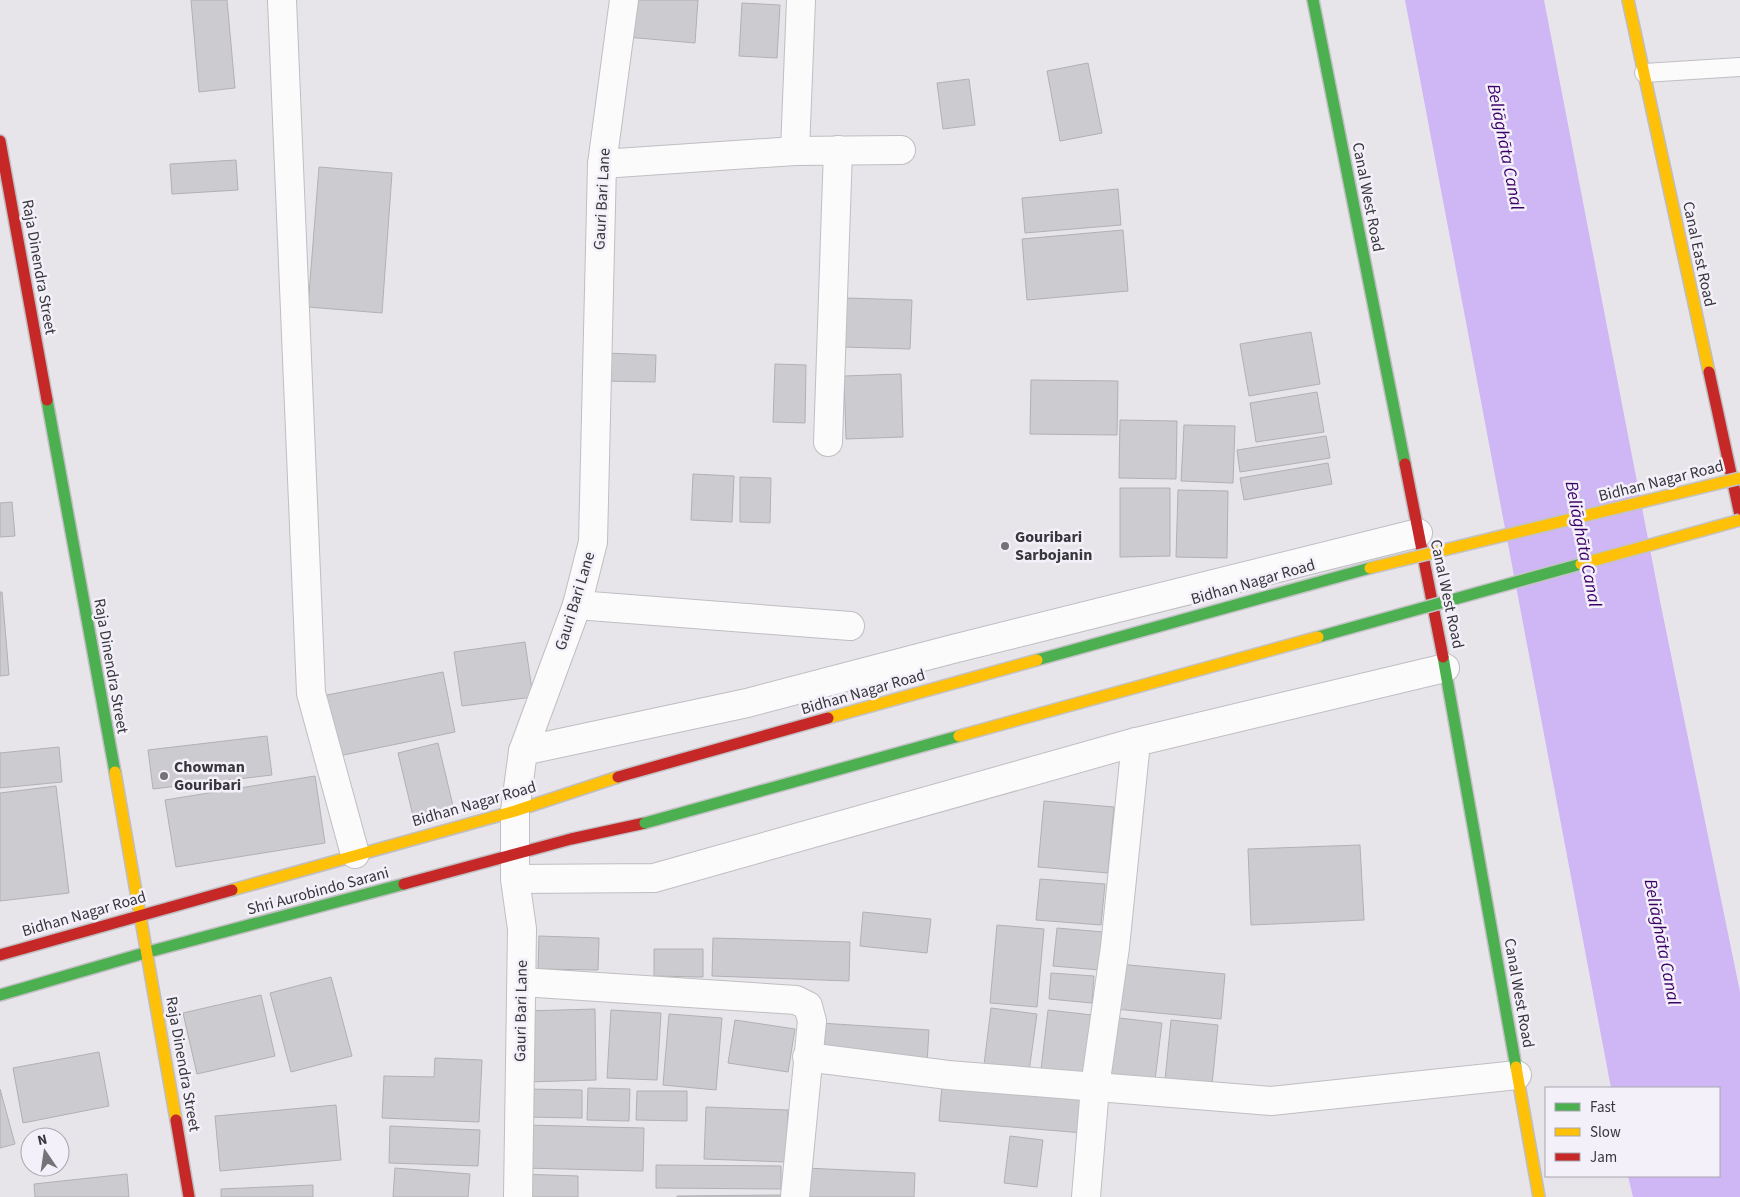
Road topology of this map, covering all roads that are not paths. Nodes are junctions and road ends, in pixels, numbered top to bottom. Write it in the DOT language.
graph roads {
  1 [pos="282,0"];
  2 [pos="624,0"];
  3 [pos="801,0"];
  4 [pos="1313,0"];
  5 [pos="1628,0"];
  6 [pos="1740,67"];
  7 [pos="1644,73"];
  8 [pos="0,140"];
  9 [pos="838,150"];
  10 [pos="901,150"];
  11 [pos="795,151"];
  12 [pos="602,164"];
  13 [pos="828,442"];
  14 [pos="1740,457"];
  15 [pos="1727,460"];
  16 [pos="1740,478"];
  17 [pos="1740,515"];
  18 [pos="1740,520"];
  19 [pos="1418,533"];
  20 [pos="577,605"];
  21 [pos="850,626"];
  22 [pos="1446,668"];
  23 [pos="1136,742"];
  24 [pos="523,751"];
  25 [pos="515,810"];
  26 [pos="355,854"];
  27 [pos="515,867"];
  28 [pos="140,915"];
  29 [pos="148,952"];
  30 [pos="0,955"];
  31 [pos="522,982"];
  32 [pos="0,995"];
  33 [pos="807,1057"];
  34 [pos="1517,1075"];
  35 [pos="1095,1087"];
  36 [pos="189,1197"];
  37 [pos="518,1197"];
  38 [pos="795,1197"];
  39 [pos="1086,1197"];
  40 [pos="1539,1197"];
  1 -- 26 [label="street"];
  2 -- 12 [label="street, Gauri Bari Lane"];
  3 -- 11 [label="street"];
  4 -- 19 [label="main road, Canal West Road"];
  5 -- 7 [label="main road, Canal East Road"];
  6 -- 7 [label="lane"];
  7 -- 15 [label="main road, Canal East Road"];
  8 -- 28 [label="main road, Raja Dinendra Street"];
  9 -- 10 [label="street"];
  9 -- 11 [label="street"];
  9 -- 13 [label="street"];
  11 -- 12 [label="street"];
  12 -- 20 [label="street, Gauri Bari Lane"];
  14 -- 15 [label="main road"];
  15 -- 17 [label="main road, Canal East Road"];
  16 -- 25 [label="main road, Bidhan Nagar Road, bridge"];
  18 -- 27 [label="main road, Shri Aurobindo Sarani, bridge"];
  19 -- 22 [label="main road, Canal West Road"];
  19 -- 24 [label="street"];
  20 -- 21 [label="street"];
  20 -- 24 [label="street, Gauri Bari Lane"];
  22 -- 23 [label="street"];
  22 -- 34 [label="main road, Canal West Road"];
  23 -- 27 [label="street"];
  23 -- 35 [label="street"];
  24 -- 25 [label="street, Gauri Bari Lane"];
  25 -- 26 [label="main road, Bidhan Nagar Road"];
  25 -- 27 [label="street, Gauri Bari Lane"];
  26 -- 28 [label="main road, Bidhan Nagar Road"];
  27 -- 29 [label="main road, Shri Aurobindo Sarani"];
  27 -- 31 [label="street, Gauri Bari Lane"];
  28 -- 29 [label="main road, Raja Dinendra Street"];
  28 -- 30 [label="main road, Bidhan Nagar Road"];
  29 -- 32 [label="main road, Shri Aurobindo Sarani"];
  29 -- 36 [label="main road, Raja Dinendra Street"];
  31 -- 33 [label="street"];
  31 -- 37 [label="street, Gauri Bari Lane"];
  33 -- 35 [label="street"];
  33 -- 38 [label="street"];
  34 -- 35 [label="street"];
  34 -- 40 [label="main road, Canal West Road"];
  35 -- 39 [label="street"];
}
